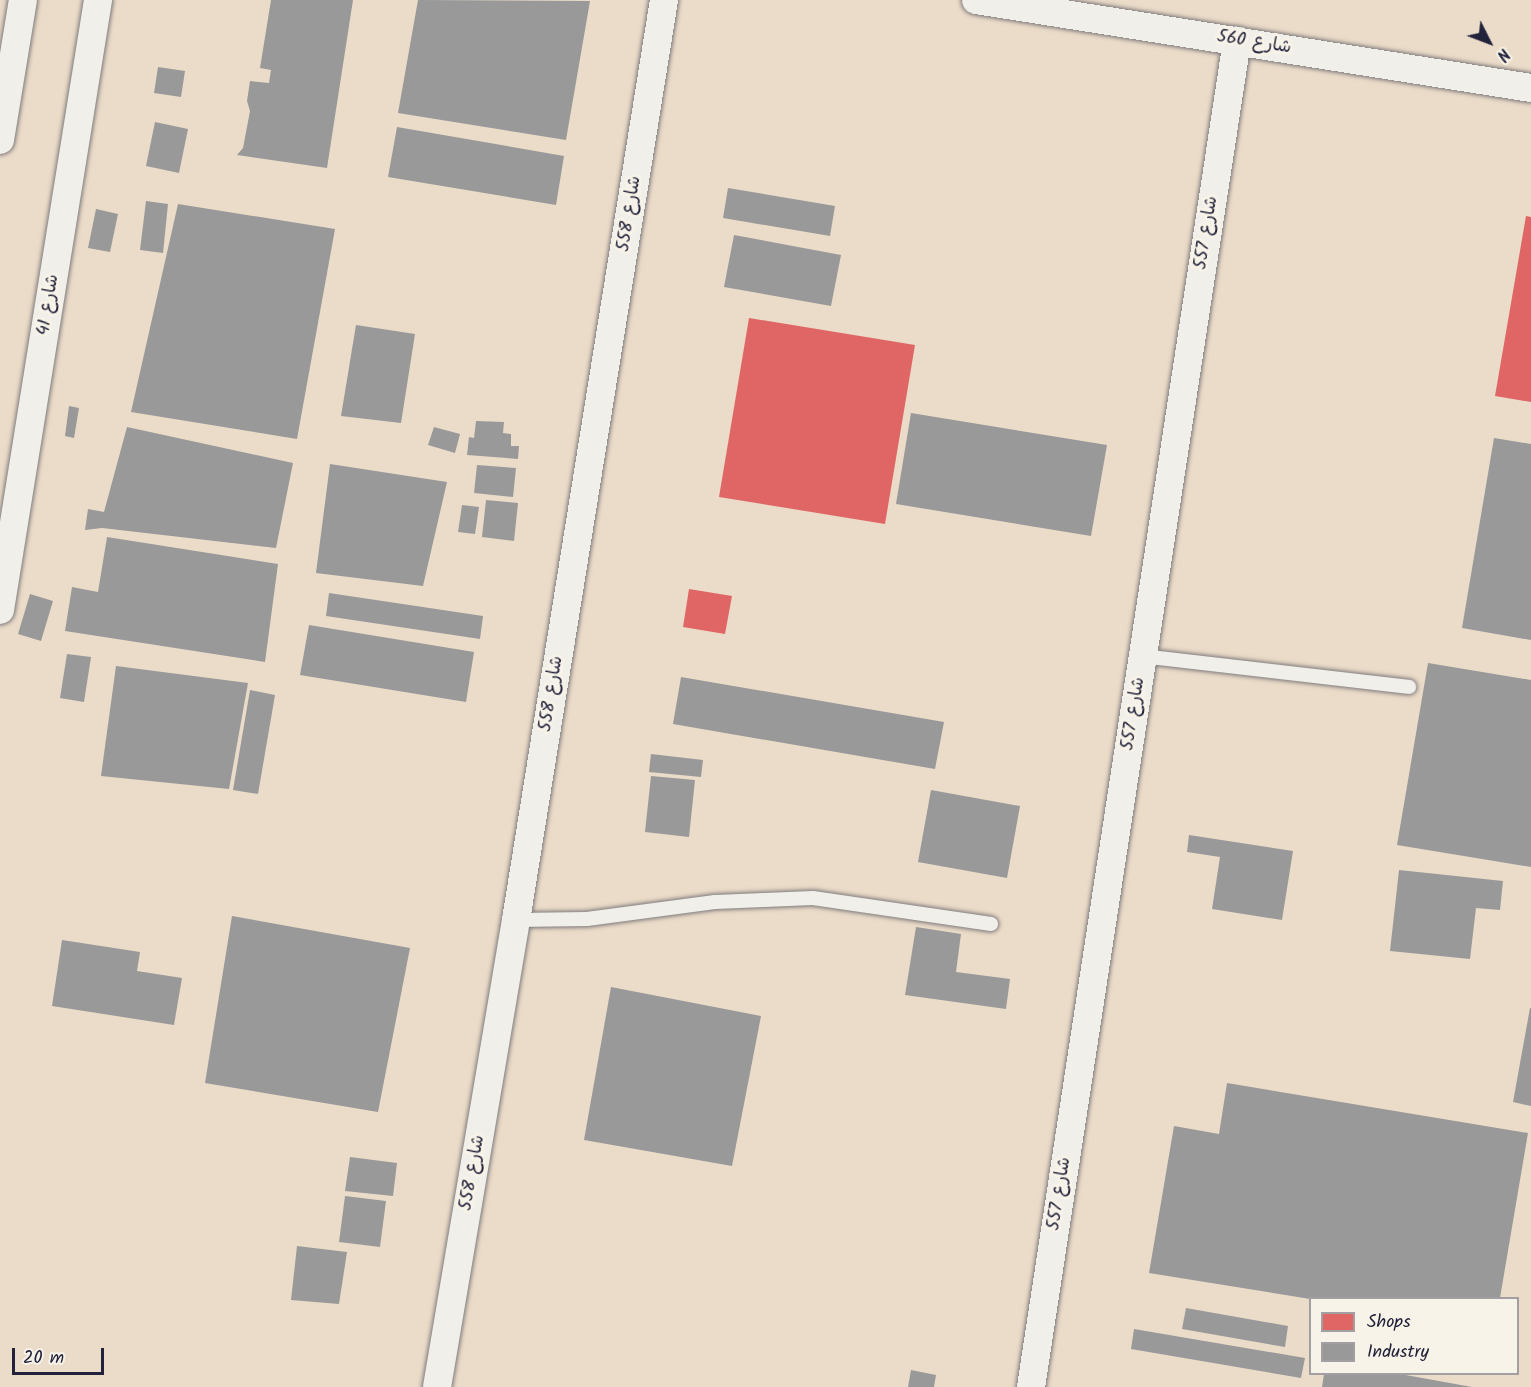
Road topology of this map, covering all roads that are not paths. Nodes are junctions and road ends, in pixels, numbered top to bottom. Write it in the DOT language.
graph roads {
  1 [pos="98,0"];
  2 [pos="664,0"];
  3 [pos="976,0"];
  4 [pos="18,6"];
  5 [pos="1237,40"];
  6 [pos="1531,88"];
  7 [pos="0,140"];
  8 [pos="0,610"];
  9 [pos="1142,656"];
  10 [pos="1409,687"];
  11 [pos="516,920"];
  12 [pos="991,924"];
  13 [pos="437,1387"];
  14 [pos="1030,1387"];
  1 -- 8 [label="street, شارع 41"];
  2 -- 11 [label="street, شارع 558"];
  3 -- 5 [label="street, شارع 560"];
  4 -- 7 [label="street"];
  5 -- 6 [label="street, شارع 560"];
  5 -- 9 [label="street, شارع 557"];
  9 -- 10 [label="lane"];
  9 -- 14 [label="street, شارع 557"];
  11 -- 12 [label="lane"];
  11 -- 13 [label="street, شارع 558"];
}
